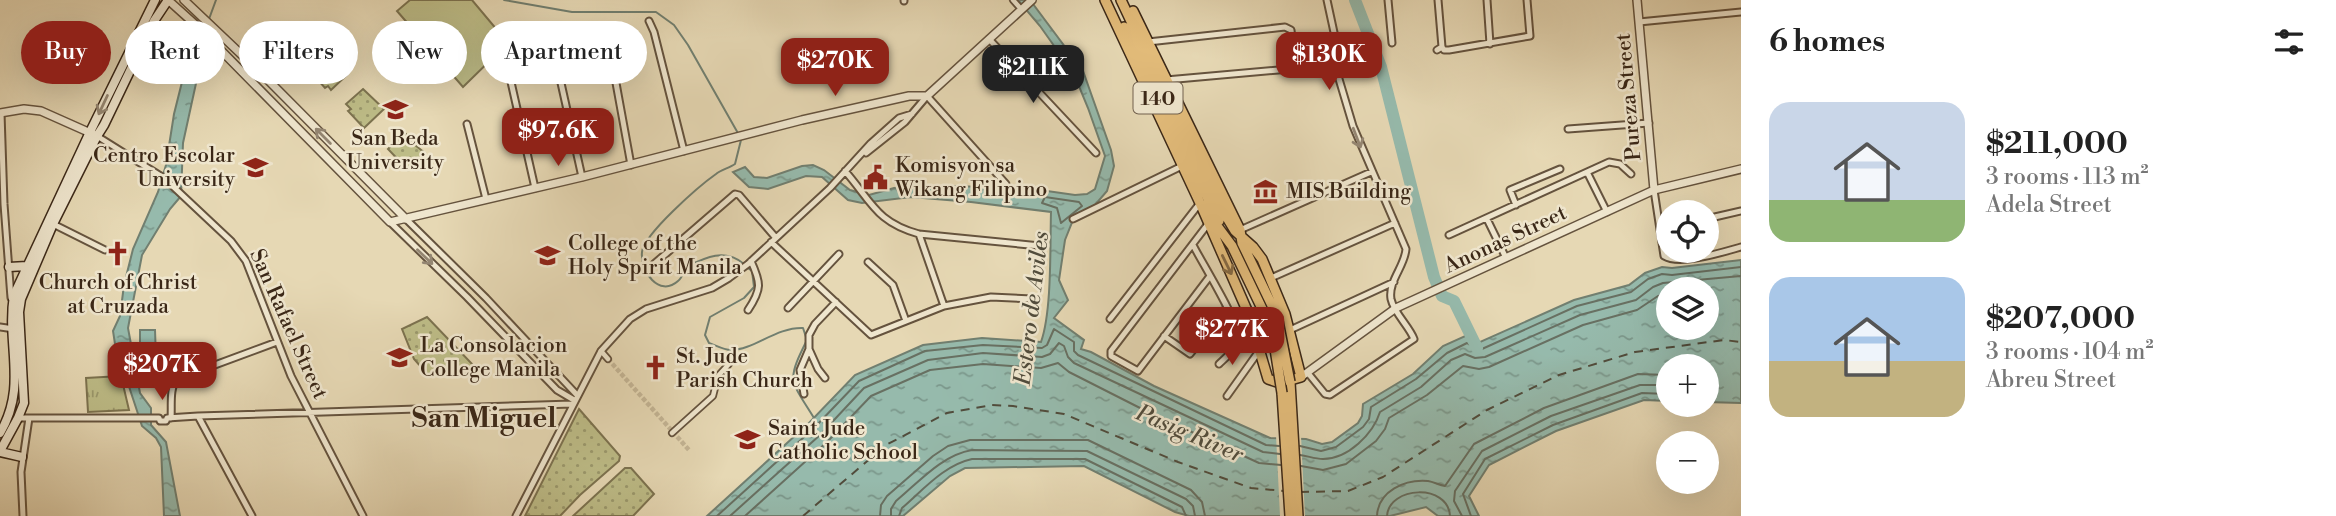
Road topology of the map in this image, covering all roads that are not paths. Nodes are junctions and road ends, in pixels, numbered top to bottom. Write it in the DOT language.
graph roads {
  1 [pos="155,0"];
  2 [pos="168,0"];
  3 [pos="184,0"];
  4 [pos="1013,0"];
  5 [pos="1032,0"];
  6 [pos="1105,0"];
  7 [pos="1111,0"];
  8 [pos="1121,0"];
  9 [pos="1127,0"];
  10 [pos="1326,0"];
  11 [pos="1388,0"];
  12 [pos="1438,0"];
  13 [pos="1487,0"];
  14 [pos="1527,0"];
  15 [pos="1637,0"];
  16 [pos="1023,8"];
  17 [pos="1741,12"];
  18 [pos="649,21"];
  19 [pos="1639,22"];
  20 [pos="989,39"];
  21 [pos="1147,42"];
  22 [pos="1392,43"];
  23 [pos="1490,44"];
  24 [pos="1166,80"];
  25 [pos="511,84"];
  26 [pos="561,84"];
  27 [pos="616,84"];
  28 [pos="928,96"];
  29 [pos="1,113"];
  30 [pos="1649,123"];
  31 [pos="467,124"];
  32 [pos="1568,129"];
  33 [pos="93,134"];
  34 [pos="684,151"];
  35 [pos="1096,153"];
  36 [pos="631,165"];
  37 [pos="1181,166"];
  38 [pos="1560,169"];
  39 [pos="1741,169"];
  40 [pos="843,172"];
  41 [pos="1371,172"];
  42 [pos="1587,172"];
  43 [pos="1546,174"];
  44 [pos="1631,174"];
  45 [pos="582,177"];
  46 [pos="1526,183"];
  47 [pos="1006,184"];
  48 [pos="1552,187"];
  49 [pos="535,188"];
  50 [pos="1654,190"];
  51 [pos="1532,197"];
  52 [pos="1206,198"];
  53 [pos="486,199"];
  54 [pos="1656,203"];
  55 [pos="2,204"];
  56 [pos="1516,205"];
  57 [pos="1741,211"];
  58 [pos="1607,212"];
  59 [pos="1719,216"];
  60 [pos="406,219"];
  61 [pos="1073,219"];
  62 [pos="1487,219"];
  63 [pos="390,222"];
  64 [pos="50,223"];
  65 [pos="1395,223"];
  66 [pos="1208,224"];
  67 [pos="1240,233"];
  68 [pos="919,234"];
  69 [pos="1449,235"];
  70 [pos="774,240"];
  71 [pos="1193,245"];
  72 [pos="1040,246"];
  73 [pos="105,250"];
  74 [pos="1741,250"];
  75 [pos="1719,253"];
  76 [pos="839,254"];
  77 [pos="1506,258"];
  78 [pos="868,262"];
  79 [pos="749,263"];
  80 [pos="654,264"];
  81 [pos="27,266"];
  82 [pos="9,267"];
  83 [pos="1210,276"];
  84 [pos="1271,278"];
  85 [pos="813,280"];
  86 [pos="470,282"];
  87 [pos="1394,282"];
  88 [pos="460,291"];
  89 [pos="486,298"];
  90 [pos="1032,299"];
  91 [pos="836,302"];
  92 [pos="476,306"];
  93 [pos="944,306"];
  94 [pos="1227,307"];
  95 [pos="788,308"];
  96 [pos="1396,308"];
  97 [pos="748,310"];
  98 [pos="12,311"];
  99 [pos="1111,319"];
  100 [pos="906,321"];
  101 [pos="0,327"];
  102 [pos="16,329"];
  103 [pos="1290,330"];
  104 [pos="1164,336"];
  105 [pos="277,342"];
  106 [pos="808,349"];
  107 [pos="601,351"];
  108 [pos="1259,351"];
  109 [pos="608,359"];
  110 [pos="729,364"];
  111 [pos="1219,364"];
  112 [pos="1305,375"];
  113 [pos="825,378"];
  114 [pos="804,394"];
  115 [pos="1227,397"];
  116 [pos="575,400"];
  117 [pos="309,413"];
  118 [pos="198,416"];
  119 [pos="9,417"];
  120 [pos="29,418"];
  121 [pos="169,418"];
  122 [pos="0,433"];
  123 [pos="672,433"];
  124 [pos="0,452"];
  125 [pos="22,457"];
  126 [pos="23,516"];
  127 [pos="252,516"];
  128 [pos="363,516"];
  129 [pos="516,516"];
  130 [pos="1290,516"];
  131 [pos="1298,516"];
  1 -- 33 [label="main road, one-way"];
  2 -- 33 [label="main road"];
  2 -- 63 [label="street"];
  60 -- 3 [label="street, one-way"];
  4 -- 16 [label="street"];
  5 -- 16 [label="street"];
  6 -- 37 [label="main road, 140"];
  7 -- 52 [label="main road, 140"];
  8 -- 52 [label="main road, 140"];
  9 -- 21 [label="main road, 140"];
  10 -- 41 [label="street, one-way"];
  11 -- 22 [label="street"];
  12 -- 23 [label="street"];
  13 -- 23 [label="street"];
  14 -- 23 [label="street"];
  15 -- 19 [label="street, Pureza Street"];
  16 -- 20 [label="street"];
  17 -- 19 [label="street"];
  18 -- 34 [label="street"];
  19 -- 30 [label="street, Pureza Street"];
  20 -- 28 [label="street"];
  20 -- 35 [label="street"];
  21 -- 24 [label="main road, 140"];
  21 -- 24 [label="street"];
  24 -- 67 [label="main road, 140"];
  25 -- 49 [label="street"];
  26 -- 45 [label="street"];
  27 -- 36 [label="street"];
  28 -- 34 [label="street"];
  28 -- 40 [label="street"];
  28 -- 47 [label="street"];
  29 -- 33 [label="street, San Rafael Street"];
  29 -- 55 [label="street"];
  30 -- 32 [label="street"];
  30 -- 50 [label="street, Pureza Street"];
  31 -- 53 [label="street"];
  33 -- 64 [label="main road"];
  33 -- 105 [label="street, San Rafael Street"];
  34 -- 36 [label="street"];
  36 -- 45 [label="street"];
  37 -- 52 [label="main road, 140"];
  37 -- 61 [label="street"];
  38 -- 43 [label="street"];
  39 -- 50 [label="street, Anonas Street"];
  40 -- 68 [label="street"];
  40 -- 70 [label="street"];
  41 -- 65 [label="street"];
  41 -- 67 [label="street"];
  42 -- 44 [label="street"];
  42 -- 48 [label="street"];
  42 -- 58 [label="street"];
  43 -- 46 [label="street"];
  43 -- 48 [label="street"];
  45 -- 49 [label="street"];
  46 -- 51 [label="street"];
  46 -- 56 [label="street"];
  48 -- 51 [label="street"];
  49 -- 53 [label="street"];
  50 -- 54 [label="street"];
  50 -- 58 [label="street, Anonas Street"];
  51 -- 56 [label="street"];
  52 -- 66 [label="main road"];
  52 -- 67 [label="main road, 140"];
  52 -- 99 [label="street"];
  52 -- 130 [label="main road, 140, bridge"];
  53 -- 60 [label="street"];
  55 -- 82 [label="street"];
  56 -- 62 [label="street"];
  57 -- 59 [label="street"];
  58 -- 77 [label="street, Anonas Street"];
  60 -- 63 [label="street"];
  60 -- 86 [label="street"];
  62 -- 69 [label="street"];
  62 -- 77 [label="street"];
  63 -- 88 [label="street, one-way"];
  64 -- 73 [label="street"];
  64 -- 81 [label="main road"];
  64 -- 102 [label="main road"];
  65 -- 84 [label="street"];
  65 -- 87 [label="street"];
  66 -- 71 [label="street"];
  66 -- 108 [label="main road, one-way"];
  67 -- 84 [label="main road"];
  67 -- 131 [label="main road, 140, bridge"];
  68 -- 72 [label="street"];
  68 -- 93 [label="street"];
  70 -- 79 [label="street"];
  70 -- 80 [label="street"];
  70 -- 85 [label="street"];
  71 -- 83 [label="street"];
  71 -- 104 [label="street"];
  74 -- 75 [label="street"];
  76 -- 85 [label="street"];
  77 -- 96 [label="street, Anonas Street"];
  78 -- 100 [label="street"];
  79 -- 97 [label="street"];
  79 -- 107 [label="street"];
  81 -- 82 [label="main road"];
  81 -- 98 [label="main road"];
  82 -- 98 [label="street"];
  83 -- 94 [label="street"];
  83 -- 104 [label="street"];
  84 -- 103 [label="main road"];
  85 -- 91 [label="street"];
  85 -- 95 [label="street"];
  86 -- 88 [label="street"];
  86 -- 89 [label="street"];
  87 -- 96 [label="street"];
  87 -- 103 [label="street"];
  88 -- 92 [label="street"];
  89 -- 92 [label="street"];
  89 -- 116 [label="street"];
  90 -- 93 [label="street"];
  91 -- 100 [label="street"];
  91 -- 106 [label="street"];
  92 -- 116 [label="street"];
  93 -- 100 [label="street"];
  94 -- 104 [label="street"];
  94 -- 111 [label="street"];
  96 -- 112 [label="street, Anonas Street"];
  96 -- 112 [label="street"];
  98 -- 102 [label="main road"];
  101 -- 102 [label="street"];
  102 -- 119 [label="main road"];
  103 -- 112 [label="main road"];
  105 -- 117 [label="street, San Rafael Street"];
  105 -- 121 [label="street"];
  106 -- 113 [label="street"];
  106 -- 114 [label="street"];
  107 -- 109 [label="street"];
  107 -- 116 [label="street"];
  108 -- 112 [label="main road"];
  108 -- 115 [label="street"];
  110 -- 123 [label="street"];
  116 -- 117 [label="street"];
  116 -- 129 [label="street"];
  117 -- 118 [label="street"];
  117 -- 128 [label="street, San Rafael Street"];
  118 -- 121 [label="street"];
  118 -- 127 [label="street"];
  119 -- 120 [label="street"];
  119 -- 122 [label="main road"];
  119 -- 124 [label="main road"];
  120 -- 121 [label="street"];
  120 -- 125 [label="street"];
  124 -- 125 [label="main road"];
  125 -- 126 [label="street"];
}
